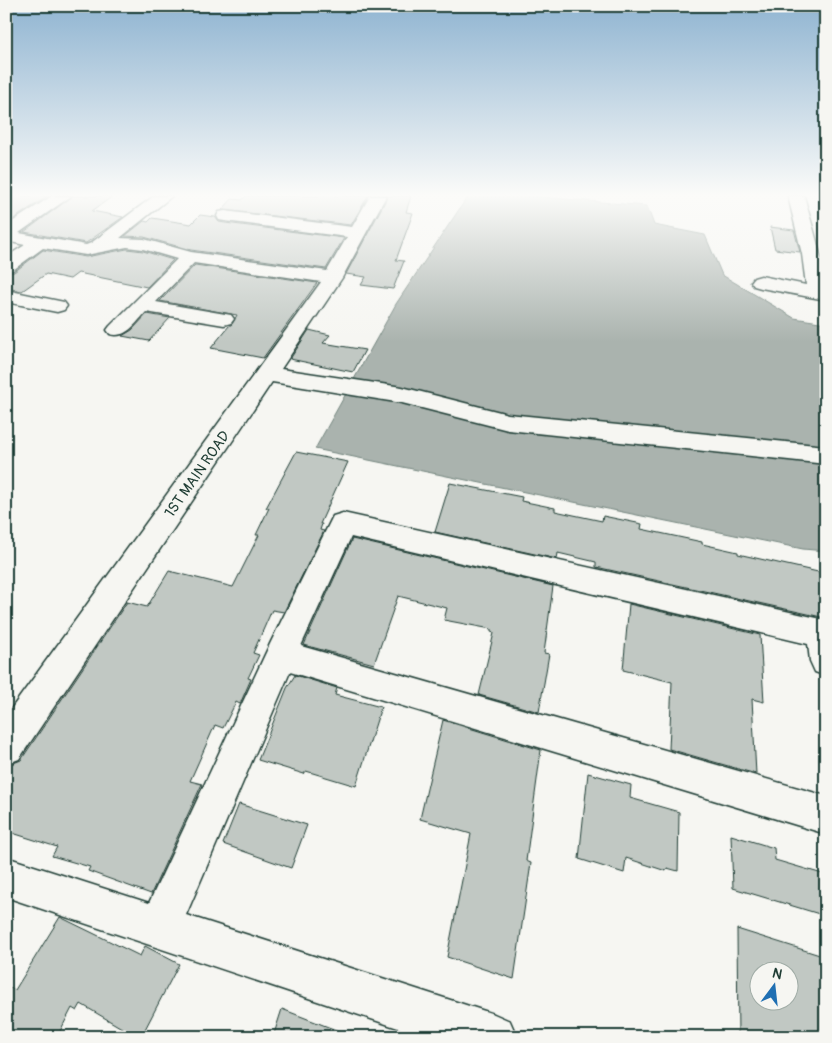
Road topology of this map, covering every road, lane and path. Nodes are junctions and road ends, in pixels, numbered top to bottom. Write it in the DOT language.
graph roads {
  1 [pos="36,245"];
  2 [pos="60,245"];
  3 [pos="99,245"];
  4 [pos="109,245"];
  5 [pos="146,245"];
  6 [pos="352,245"];
  7 [pos="809,245"];
  8 [pos="93,249"];
  9 [pos="190,257"];
  10 [pos="6,266"];
  11 [pos="334,278"];
  12 [pos="760,282"];
  13 [pos="821,293"];
  14 [pos="6,296"];
  15 [pos="142,305"];
  16 [pos="57,306"];
  17 [pos="224,320"];
  18 [pos="117,330"];
  19 [pos="267,374"];
  20 [pos="826,455"];
  21 [pos="281,655"];
  22 [pos="826,661"];
  23 [pos="6,746"];
  24 [pos="826,815"];
  25 [pos="6,877"];
  26 [pos="160,926"];
  27 [pos="494,1037"];
  1 -- 10 [label="street"];
  2 -- 8 [label="street"];
  3 -- 8 [label="street"];
  4 -- 8 [label="street"];
  5 -- 9 [label="street"];
  6 -- 11 [label="street, 1ST MAIN ROAD"];
  7 -- 13 [label="street"];
  9 -- 11 [label="street"];
  9 -- 15 [label="street"];
  11 -- 19 [label="street, 1ST MAIN ROAD"];
  12 -- 13 [label="street"];
  14 -- 16 [label="street"];
  15 -- 17 [label="street"];
  15 -- 18 [label="street"];
  19 -- 20 [label="street"];
  19 -- 23 [label="street, 1ST MAIN ROAD"];
  21 -- 22 [label="street"];
  21 -- 24 [label="street"];
  21 -- 26 [label="street"];
  25 -- 26 [label="street"];
  26 -- 27 [label="street"];
}
